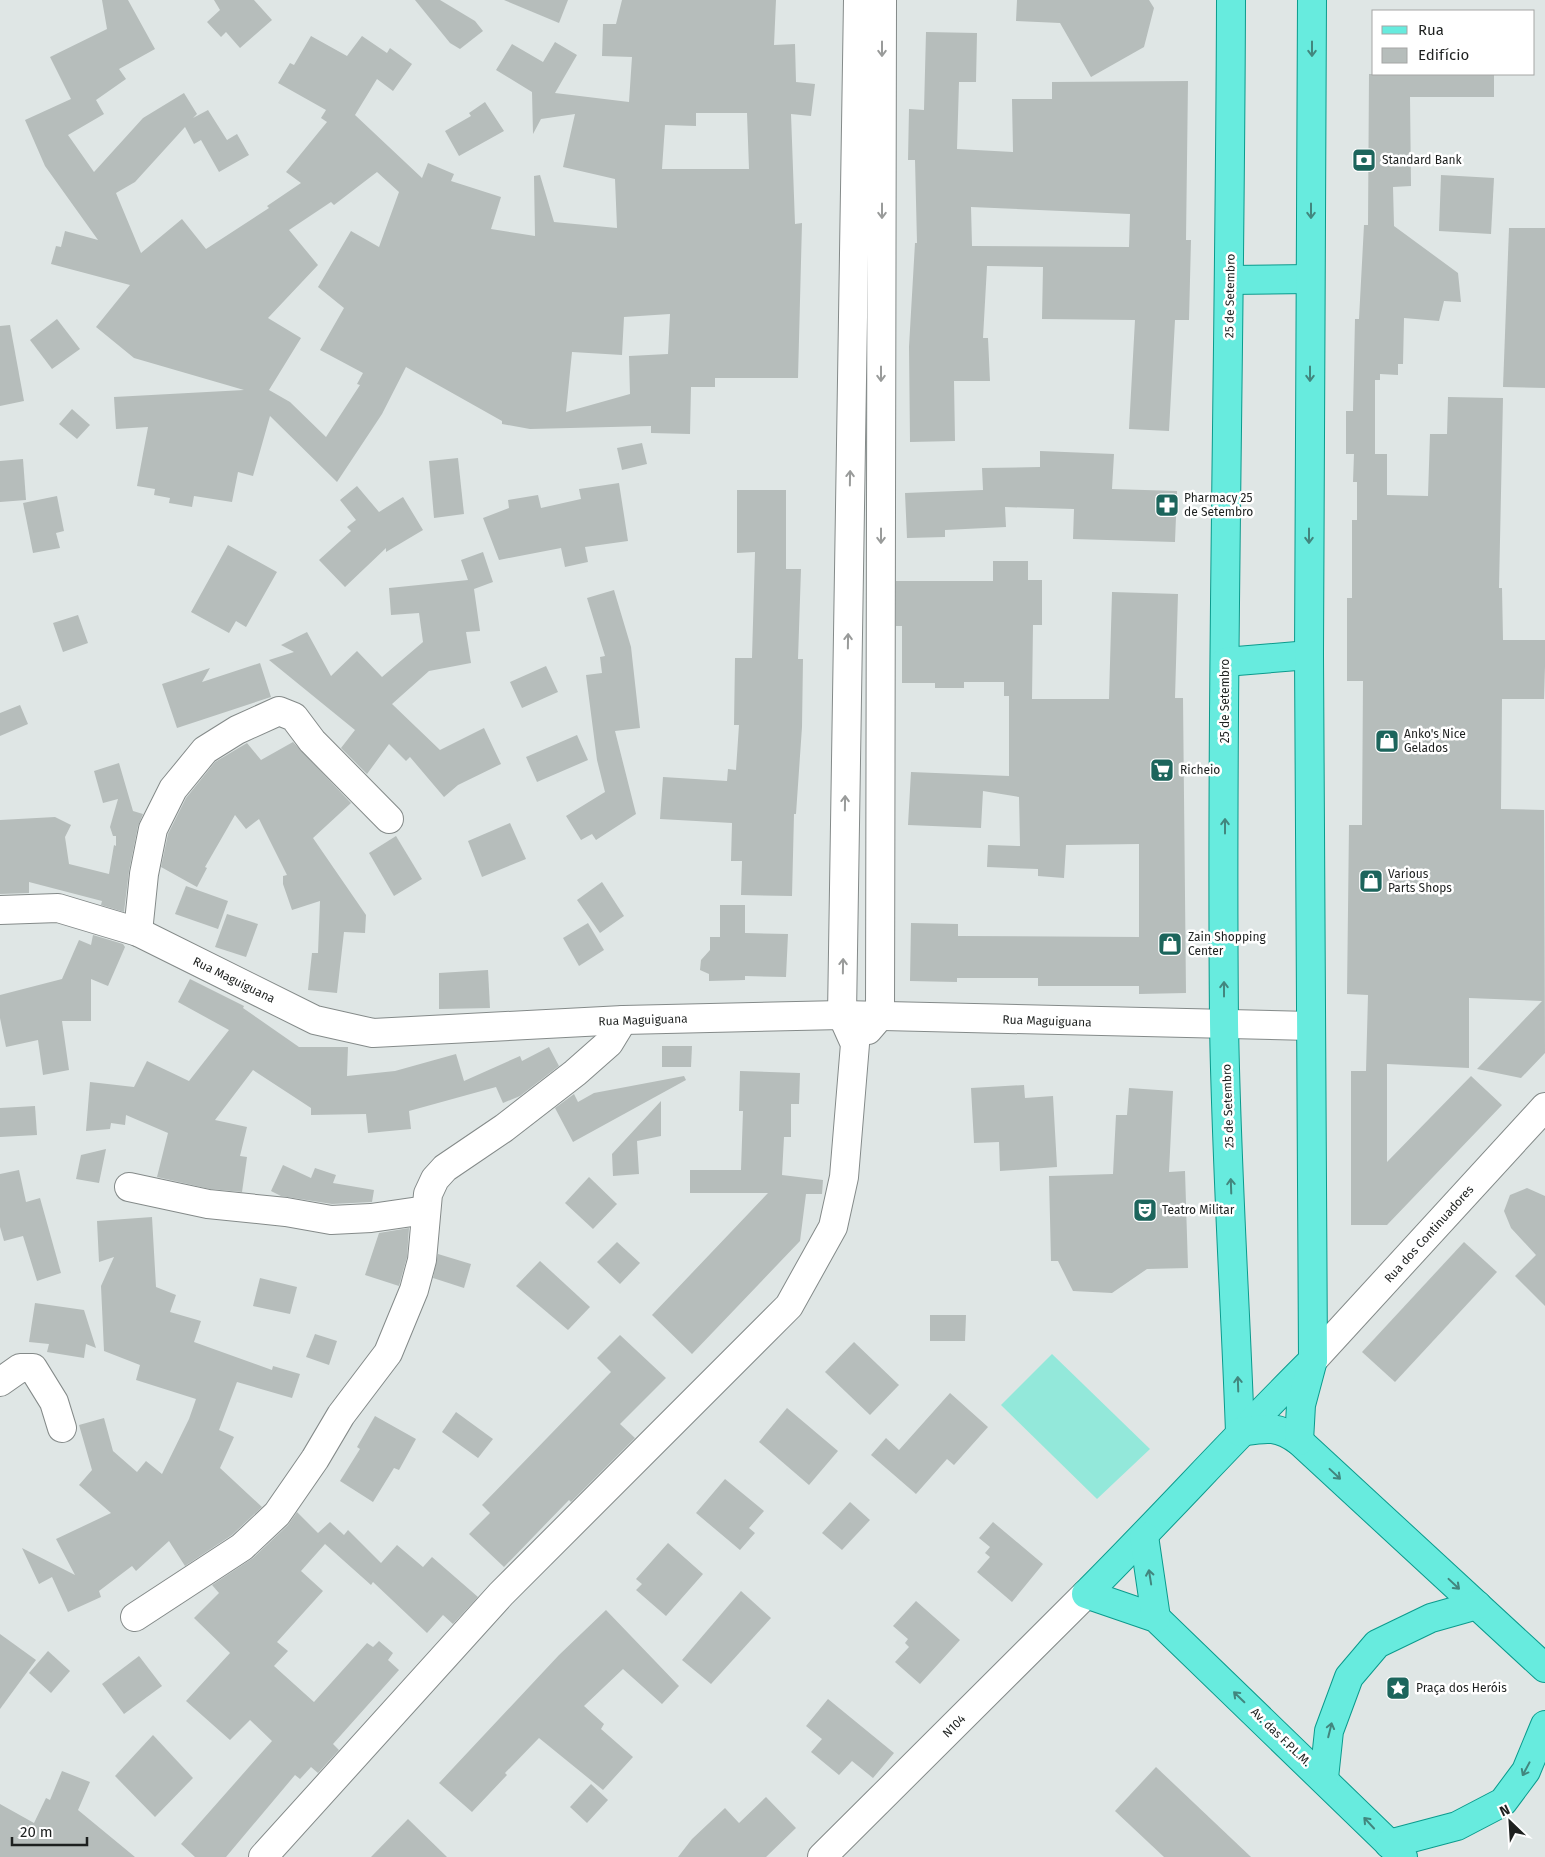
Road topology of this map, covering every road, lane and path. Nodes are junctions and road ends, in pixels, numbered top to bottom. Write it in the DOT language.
graph roads {
  1 [pos="858,0"];
  2 [pos="882,0"];
  3 [pos="1231,0"];
  4 [pos="1312,0"];
  5 [pos="1310,279"];
  6 [pos="1230,280"];
  7 [pos="1309,655"];
  8 [pos="1225,662"];
  9 [pos="389,819"];
  10 [pos="0,910"];
  11 [pos="138,932"];
  12 [pos="842,1015"];
  13 [pos="880,1016"];
  14 [pos="623,1020"];
  15 [pos="1224,1026"];
  16 [pos="1311,1026"];
  17 [pos="855,1044"];
  18 [pos="1545,1107"];
  19 [pos="130,1187"];
  20 [pos="426,1210"];
  21 [pos="1313,1360"];
  22 [pos="0,1382"];
  23 [pos="62,1428"];
  24 [pos="1240,1432"];
  25 [pos="1299,1441"];
  26 [pos="1144,1536"];
  27 [pos="1086,1594"];
  28 [pos="1477,1605"];
  29 [pos="135,1617"];
  30 [pos="1156,1618"];
  31 [pos="1544,1673"];
  32 [pos="1545,1724"];
  33 [pos="1324,1778"];
  34 [pos="1396,1850"];
  35 [pos="262,1857"];
  36 [pos="822,1857"];
  12 -- 1 [label="street, one-way"];
  2 -- 13 [label="street, one-way"];
  3 -- 6 [label="main road, 25 de Setembro"];
  4 -- 5 [label="main road, one-way"];
  5 -- 6 [label="main road"];
  5 -- 7 [label="main road, one-way"];
  6 -- 8 [label="main road, 25 de Setembro"];
  7 -- 8 [label="main road"];
  7 -- 16 [label="main road"];
  15 -- 8 [label="main road, 25 de Setembro, one-way"];
  9 -- 11 [label="street"];
  10 -- 11 [label="street, Rua Maguiguana"];
  11 -- 14 [label="street, Rua Maguiguana"];
  12 -- 13 [label="street, Rua Maguiguana"];
  12 -- 14 [label="street, Rua Maguiguana"];
  12 -- 17 [label="street"];
  13 -- 15 [label="street, Rua Maguiguana"];
  13 -- 17 [label="street"];
  14 -- 20 [label="street"];
  15 -- 16 [label="street, Rua Maguiguana"];
  24 -- 15 [label="main road, 25 de Setembro, one-way"];
  16 -- 21 [label="main road"];
  17 -- 35 [label="street"];
  18 -- 21 [label="street, Rua dos Continuadores"];
  19 -- 20 [label="street"];
  20 -- 29 [label="street"];
  21 -- 24 [label="main road, N104"];
  21 -- 25 [label="main road"];
  22 -- 23 [label="street"];
  24 -- 25 [label="main road"];
  24 -- 26 [label="main road, N104"];
  25 -- 28 [label="main road, one-way"];
  26 -- 27 [label="main road, N104"];
  30 -- 26 [label="main road, one-way"];
  27 -- 30 [label="main road"];
  27 -- 36 [label="street, N104 / N104"];
  28 -- 31 [label="main road"];
  33 -- 28 [label="main road, one-way"];
  33 -- 30 [label="main road, Av. das F.P.L.M., one-way"];
  32 -- 34 [label="main road, one-way"];
  34 -- 33 [label="main road, Av. das F.P.L.M., one-way"];
}
